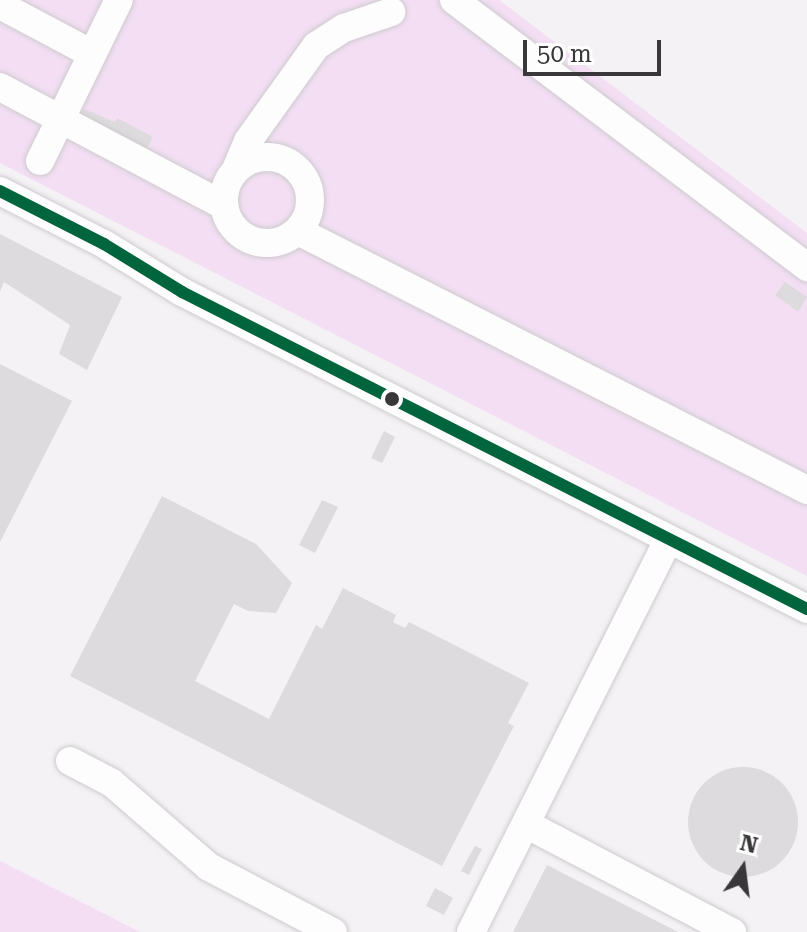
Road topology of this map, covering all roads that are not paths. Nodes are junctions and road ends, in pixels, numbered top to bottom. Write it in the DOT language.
graph roads {
  1 [pos="454,0"];
  2 [pos="116,1"];
  3 [pos="0,5"];
  4 [pos="391,12"];
  5 [pos="92,54"];
  6 [pos="0,87"];
  7 [pos="60,118"];
  8 [pos="40,161"];
  9 [pos="237,167"];
  10 [pos="0,191"];
  11 [pos="223,205"];
  12 [pos="298,231"];
  13 [pos="807,267"];
  14 [pos="807,490"];
  15 [pos="669,539"];
  16 [pos="807,609"];
  17 [pos="70,761"];
  18 [pos="526,824"];
  19 [pos="333,932"];
  20 [pos="471,932"];
  21 [pos="732,932"];
  1 -- 13 [label="street"];
  2 -- 5 [label="street"];
  3 -- 5 [label="street"];
  4 -- 9 [label="street"];
  5 -- 7 [label="street"];
  6 -- 7 [label="street"];
  7 -- 8 [label="street"];
  7 -- 11 [label="street"];
  9 -- 11 [label="street"];
  9 -- 12 [label="street"];
  10 -- 15 [label="street"];
  11 -- 12 [label="street"];
  12 -- 14 [label="street"];
  15 -- 16 [label="street"];
  15 -- 18 [label="street"];
  17 -- 19 [label="street"];
  18 -- 20 [label="street"];
  18 -- 21 [label="street"];
}
